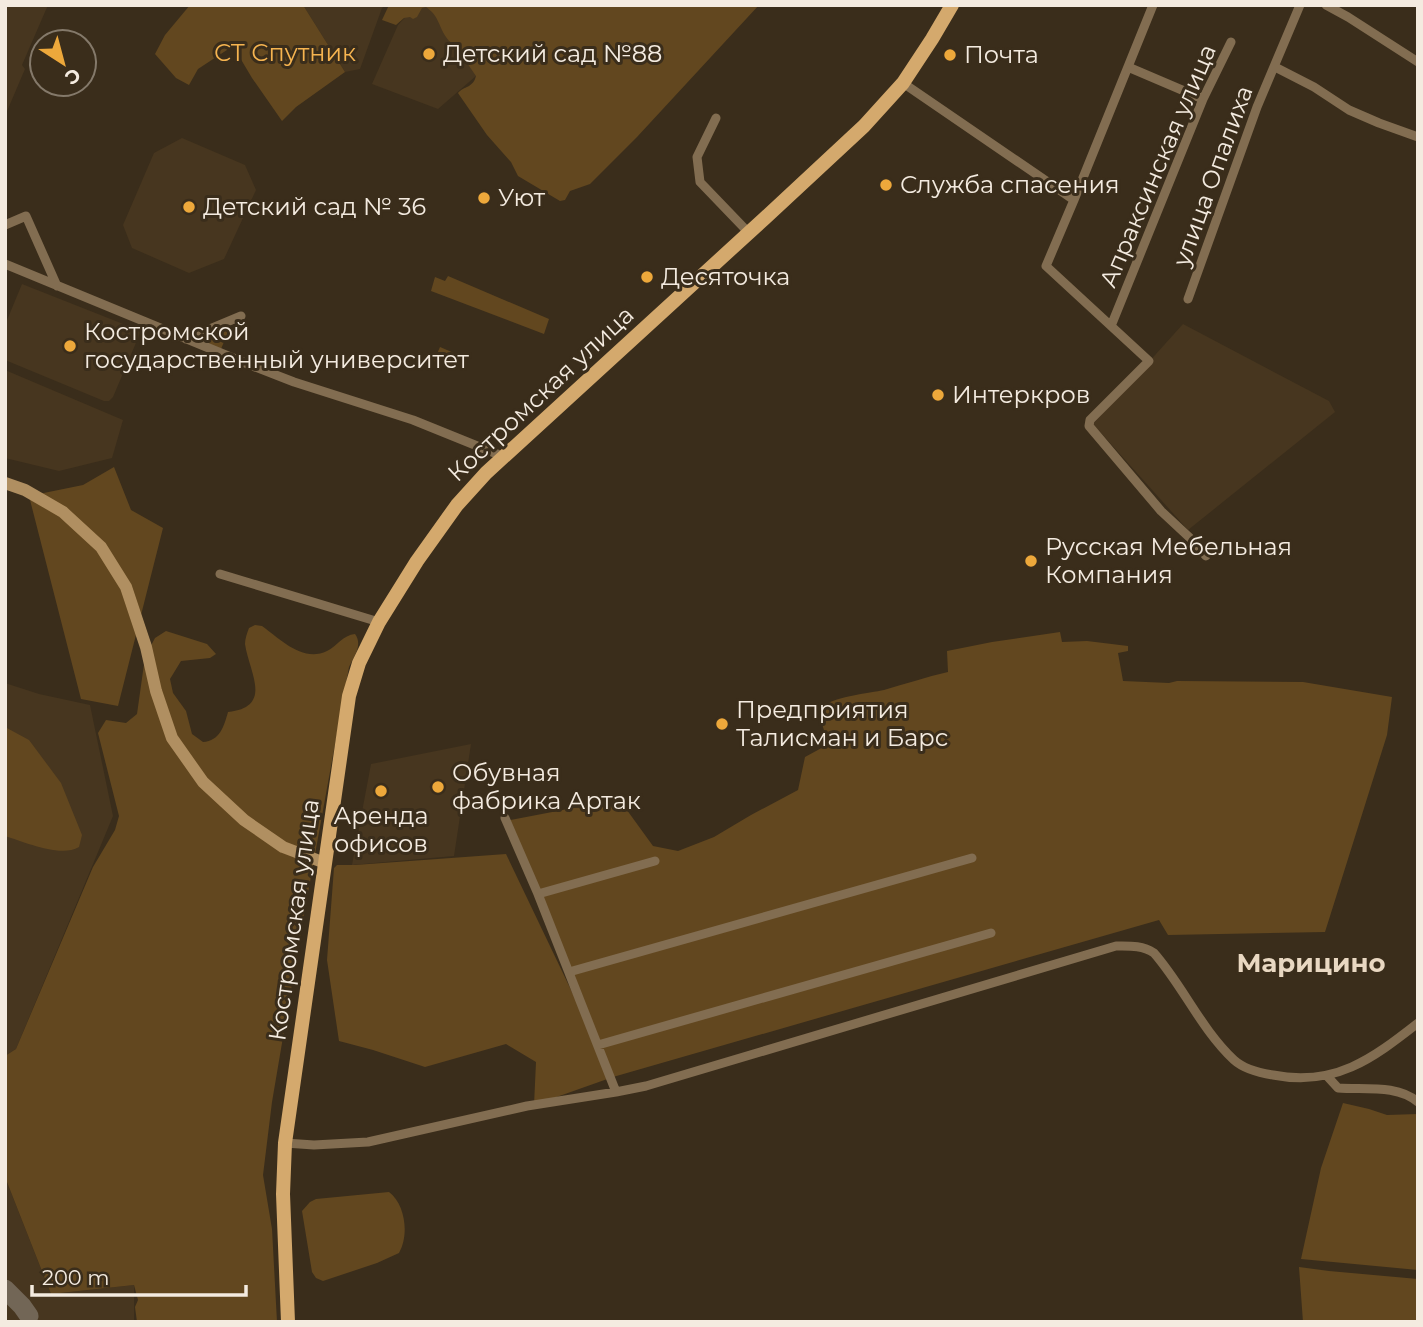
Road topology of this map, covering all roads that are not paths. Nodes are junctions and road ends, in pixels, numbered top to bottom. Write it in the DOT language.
graph roads {
  1 [pos="951,5"];
  2 [pos="1153,5"];
  3 [pos="1300,5"];
  4 [pos="1326,5"];
  5 [pos="1231,41"];
  6 [pos="1418,62"];
  7 [pos="1275,66"];
  8 [pos="1128,67"];
  9 [pos="903,83"];
  10 [pos="1203,99"];
  11 [pos="716,118"];
  12 [pos="1418,137"];
  13 [pos="1074,200"];
  14 [pos="5,225"];
  15 [pos="749,233"];
  16 [pos="5,264"];
  17 [pos="57,286"];
  18 [pos="1188,299"];
  19 [pos="241,316"];
  20 [pos="1111,326"];
  21 [pos="186,339"];
  22 [pos="502,456"];
  23 [pos="5,483"];
  24 [pos="1206,556"];
  25 [pos="220,574"];
  26 [pos="379,622"];
  27 [pos="505,818"];
  28 [pos="972,858"];
  29 [pos="655,862"];
  30 [pos="325,863"];
  31 [pos="538,894"];
  32 [pos="992,933"];
  33 [pos="569,972"];
  34 [pos="1418,1023"];
  35 [pos="598,1045"];
  36 [pos="1326,1076"];
  37 [pos="616,1093"];
  38 [pos="1418,1102"];
  39 [pos="285,1143"];
  40 [pos="288,1322"];
  1 -- 9 [label="main road, Костромская улица"];
  2 -- 8 [label="street"];
  3 -- 7 [label="street, улица Опалиха"];
  4 -- 6 [label="street"];
  5 -- 10 [label="street, Апраксинская улица"];
  7 -- 12 [label="street"];
  7 -- 18 [label="street, улица Опалиха"];
  8 -- 10 [label="street"];
  8 -- 13 [label="street"];
  9 -- 13 [label="street"];
  9 -- 15 [label="main road, Костромская улица"];
  10 -- 20 [label="street, Апраксинская улица"];
  11 -- 15 [label="street"];
  13 -- 20 [label="street"];
  14 -- 17 [label="street"];
  15 -- 22 [label="main road, Костромская улица"];
  16 -- 17 [label="street"];
  17 -- 21 [label="street"];
  19 -- 21 [label="street"];
  20 -- 24 [label="street"];
  21 -- 22 [label="street"];
  22 -- 26 [label="main road, Костромская улица"];
  23 -- 30 [label="main road"];
  25 -- 26 [label="street"];
  26 -- 30 [label="main road, Костромская улица"];
  27 -- 31 [label="street"];
  28 -- 33 [label="street"];
  29 -- 31 [label="street"];
  30 -- 39 [label="main road, Костромская улица"];
  31 -- 33 [label="street"];
  32 -- 35 [label="street"];
  33 -- 35 [label="street"];
  34 -- 36 [label="street"];
  35 -- 37 [label="street"];
  36 -- 37 [label="street"];
  36 -- 38 [label="street"];
  37 -- 39 [label="street"];
  39 -- 40 [label="main road, Костромская улица"];
}
